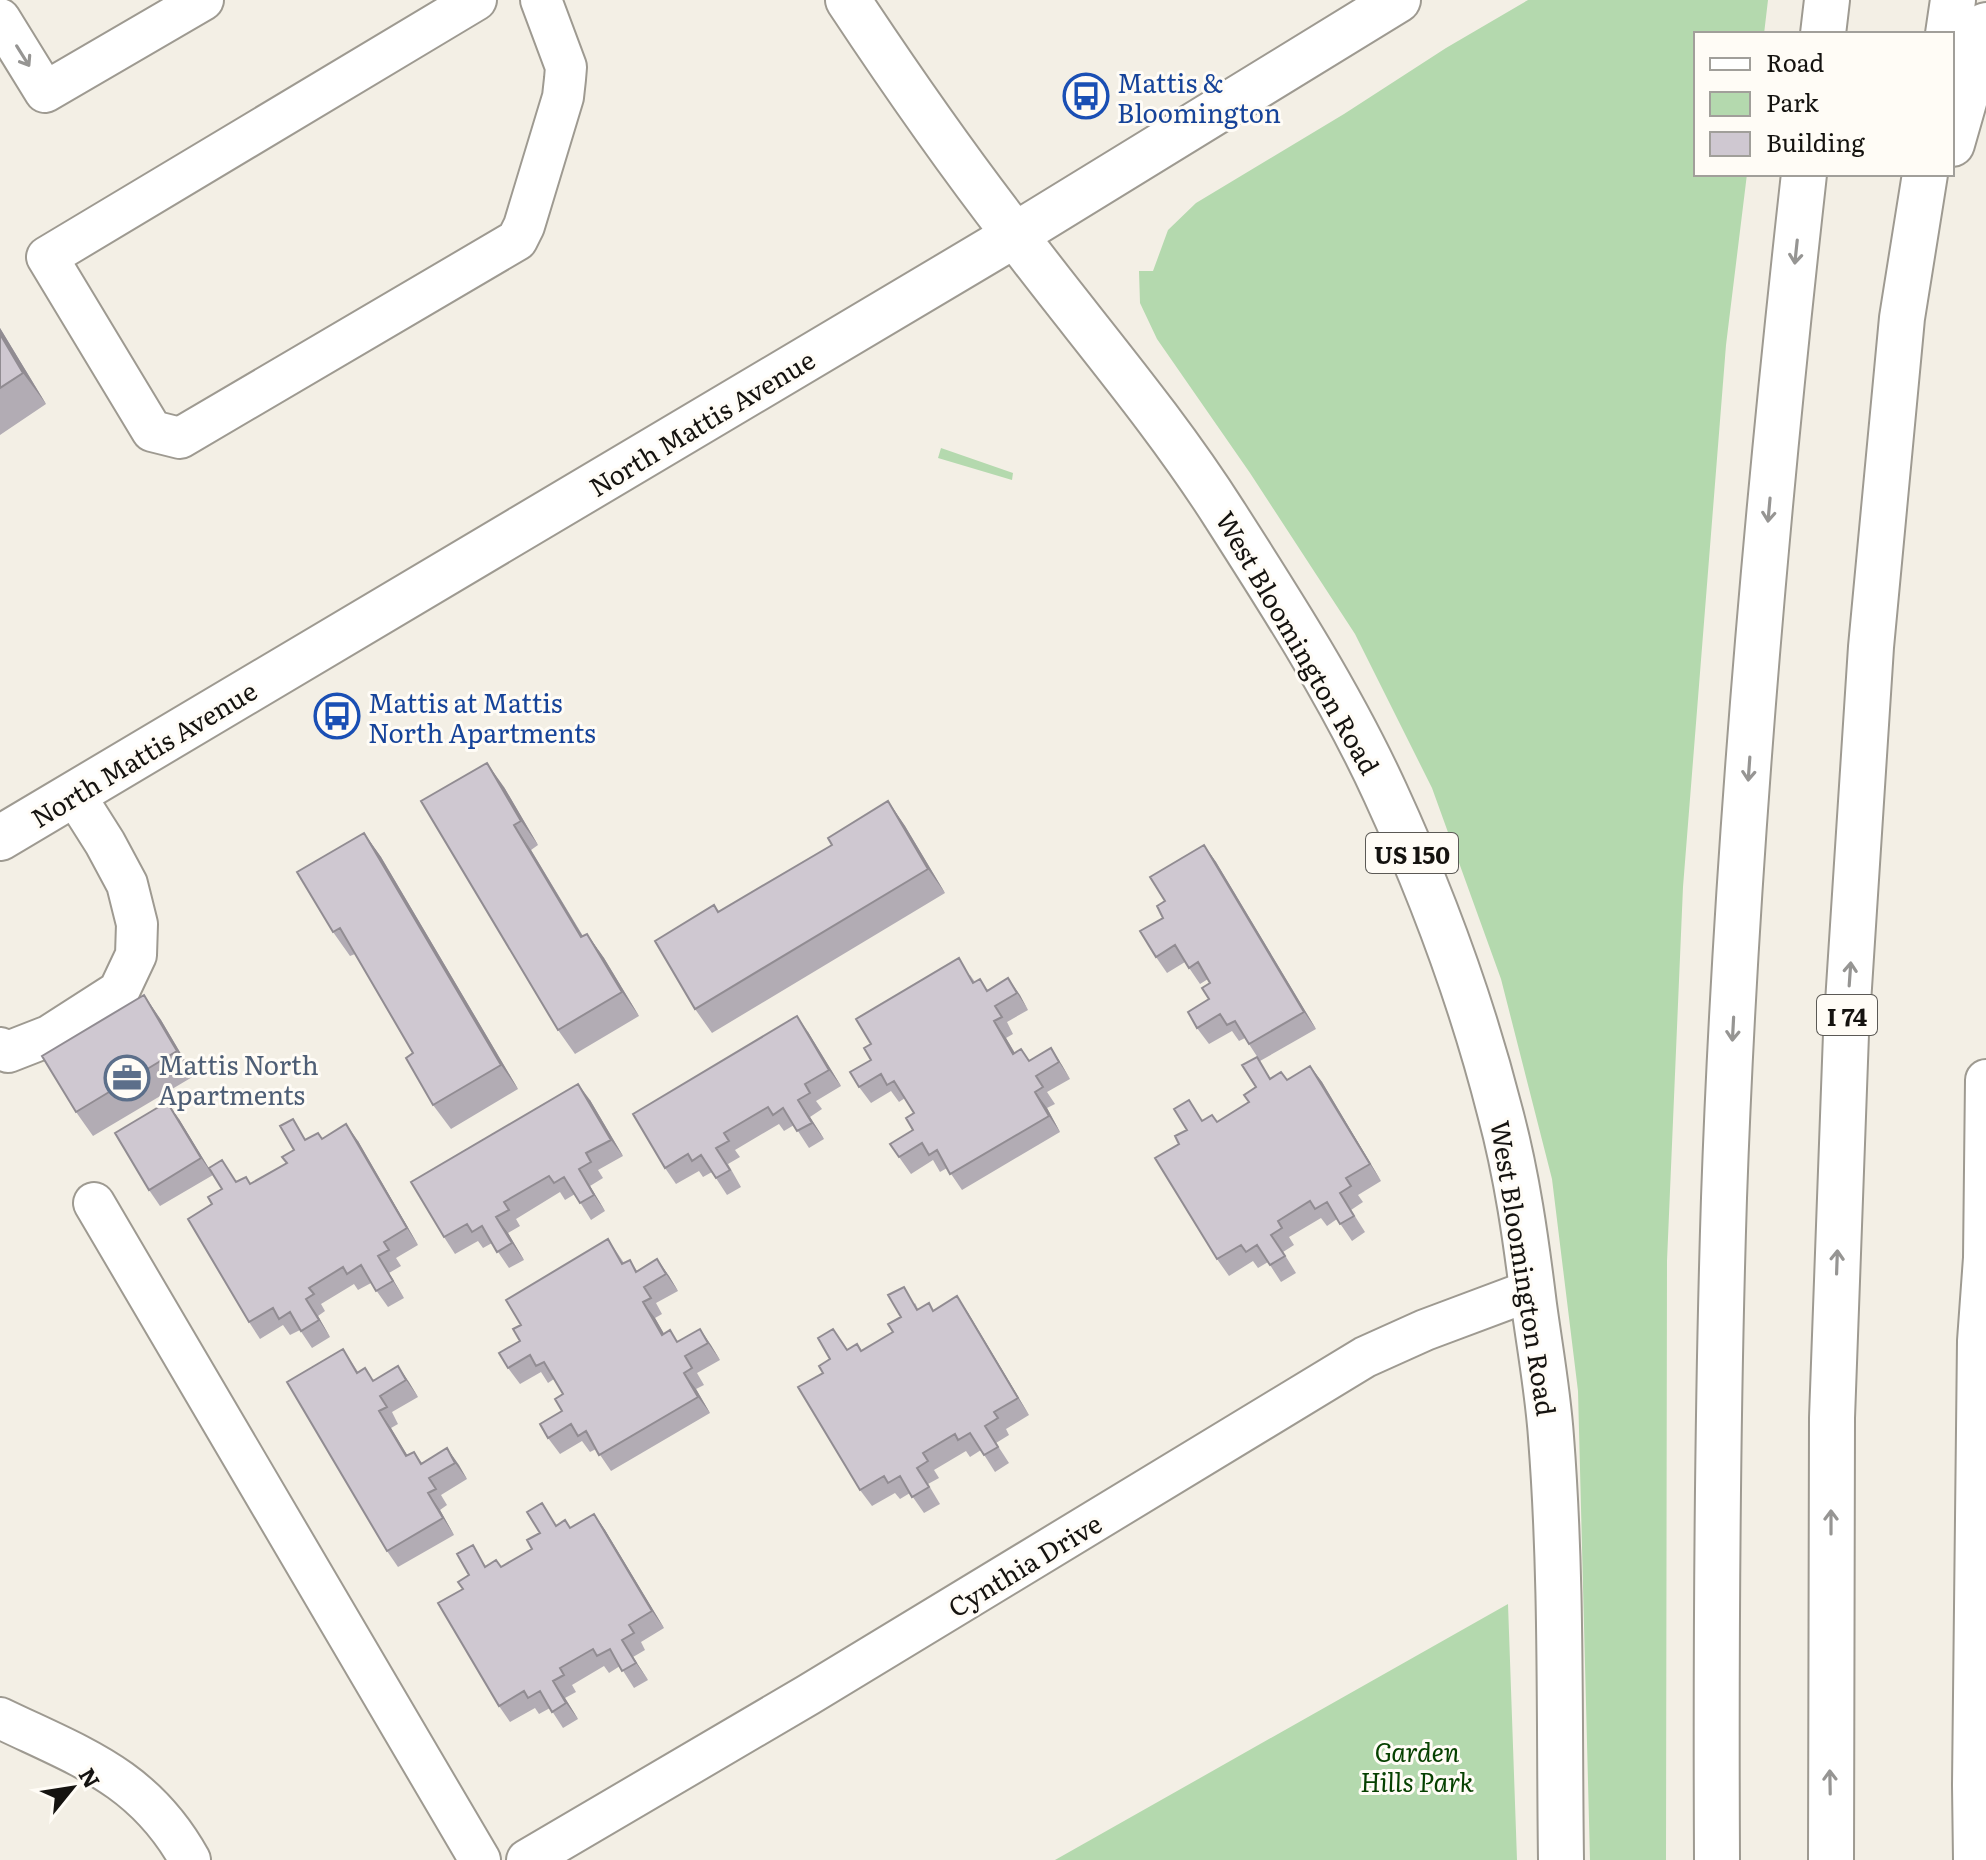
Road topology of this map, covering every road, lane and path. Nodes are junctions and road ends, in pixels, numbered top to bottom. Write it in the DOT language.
graph roads {
  1 [pos="203,0"];
  2 [pos="476,0"];
  3 [pos="541,0"];
  4 [pos="848,0"];
  5 [pos="1398,0"];
  6 [pos="1827,0"];
  7 [pos="1953,0"];
  8 [pos="0,19"];
  9 [pos="1986,25"];
  10 [pos="1823,32"];
  11 [pos="1948,32"];
  12 [pos="1954,137"];
  13 [pos="1804,176"];
  14 [pos="1925,176"];
  15 [pos="1942,176"];
  16 [pos="1015,235"];
  17 [pos="1902,318"];
  18 [pos="74,794"];
  19 [pos="0,838"];
  20 [pos="0,1048"];
  21 [pos="1986,1080"];
  22 [pos="94,1203"];
  23 [pos="1985,1258"];
  24 [pos="1532,1290"];
  25 [pos="0,1718"];
  26 [pos="190,1860"];
  27 [pos="480,1860"];
  28 [pos="527,1860"];
  29 [pos="1561,1860"];
  30 [pos="1717,1860"];
  31 [pos="1831,1860"];
  32 [pos="1974,1860"];
  8 -- 1 [label="street, one-way"];
  2 -- 3 [label="street"];
  4 -- 16 [label="main road, West Bloomington Road / US 150"];
  5 -- 16 [label="main road, North Mattis Avenue"];
  6 -- 10 [label="main road"];
  7 -- 11 [label="main road"];
  9 -- 12 [label="main road"];
  13 -- 30 [label="main road, one-way"];
  14 -- 17 [label="main road, I 74"];
  15 -- 17 [label="main road"];
  16 -- 18 [label="main road, North Mattis Avenue"];
  16 -- 24 [label="main road, West Bloomington Road / US 150"];
  31 -- 17 [label="main road, I 74, one-way"];
  18 -- 19 [label="main road, North Mattis Avenue"];
  18 -- 20 [label="street"];
  21 -- 23 [label="street"];
  22 -- 27 [label="street"];
  23 -- 32 [label="street"];
  24 -- 28 [label="street, Cynthia Drive"];
  24 -- 29 [label="main road, West Bloomington Road / US 150"];
  25 -- 26 [label="street"];
}
